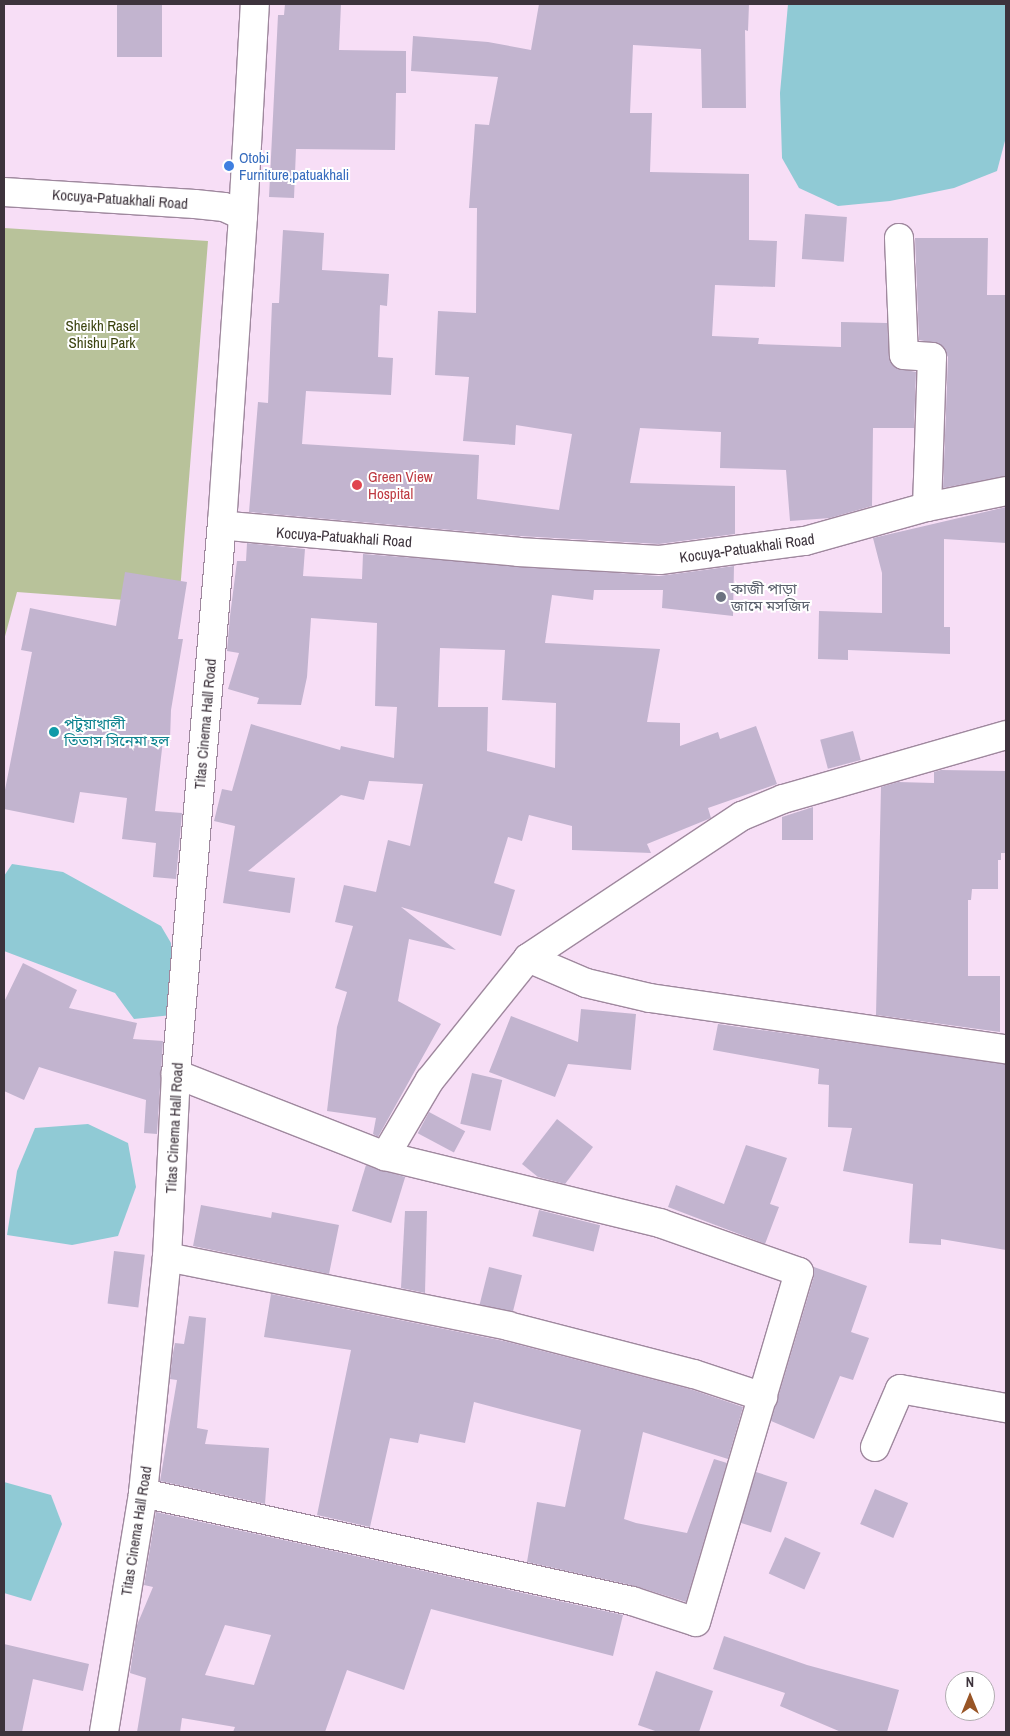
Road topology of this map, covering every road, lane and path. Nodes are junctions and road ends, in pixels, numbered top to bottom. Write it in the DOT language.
graph roads {
  1 [pos="255,4"];
  2 [pos="4,192"];
  3 [pos="243,216"];
  4 [pos="900,238"];
  5 [pos="1006,491"];
  6 [pos="927,507"];
  7 [pos="222,522"];
  8 [pos="1006,735"];
  9 [pos="528,958"];
  10 [pos="1006,1049"];
  11 [pos="176,1074"];
  12 [pos="385,1156"];
  13 [pos="167,1257"];
  14 [pos="763,1397"];
  15 [pos="1006,1408"];
  16 [pos="875,1447"];
  17 [pos="143,1493"];
  18 [pos="104,1732"];
  1 -- 3 [label="street"];
  2 -- 3 [label="street, Kocuya-Patuakhali Road"];
  3 -- 7 [label="street"];
  4 -- 6 [label="street"];
  5 -- 6 [label="street, Kocuya-Patuakhali Road"];
  6 -- 7 [label="street, Kocuya-Patuakhali Road"];
  7 -- 11 [label="street, Titas Cinema Hall Road"];
  8 -- 9 [label="street"];
  9 -- 10 [label="street"];
  9 -- 12 [label="street"];
  11 -- 12 [label="street"];
  11 -- 13 [label="street, Titas Cinema Hall Road"];
  12 -- 14 [label="street"];
  13 -- 14 [label="street"];
  13 -- 17 [label="street, Titas Cinema Hall Road"];
  14 -- 17 [label="street"];
  15 -- 16 [label="street"];
  17 -- 18 [label="street, Titas Cinema Hall Road"];
}
